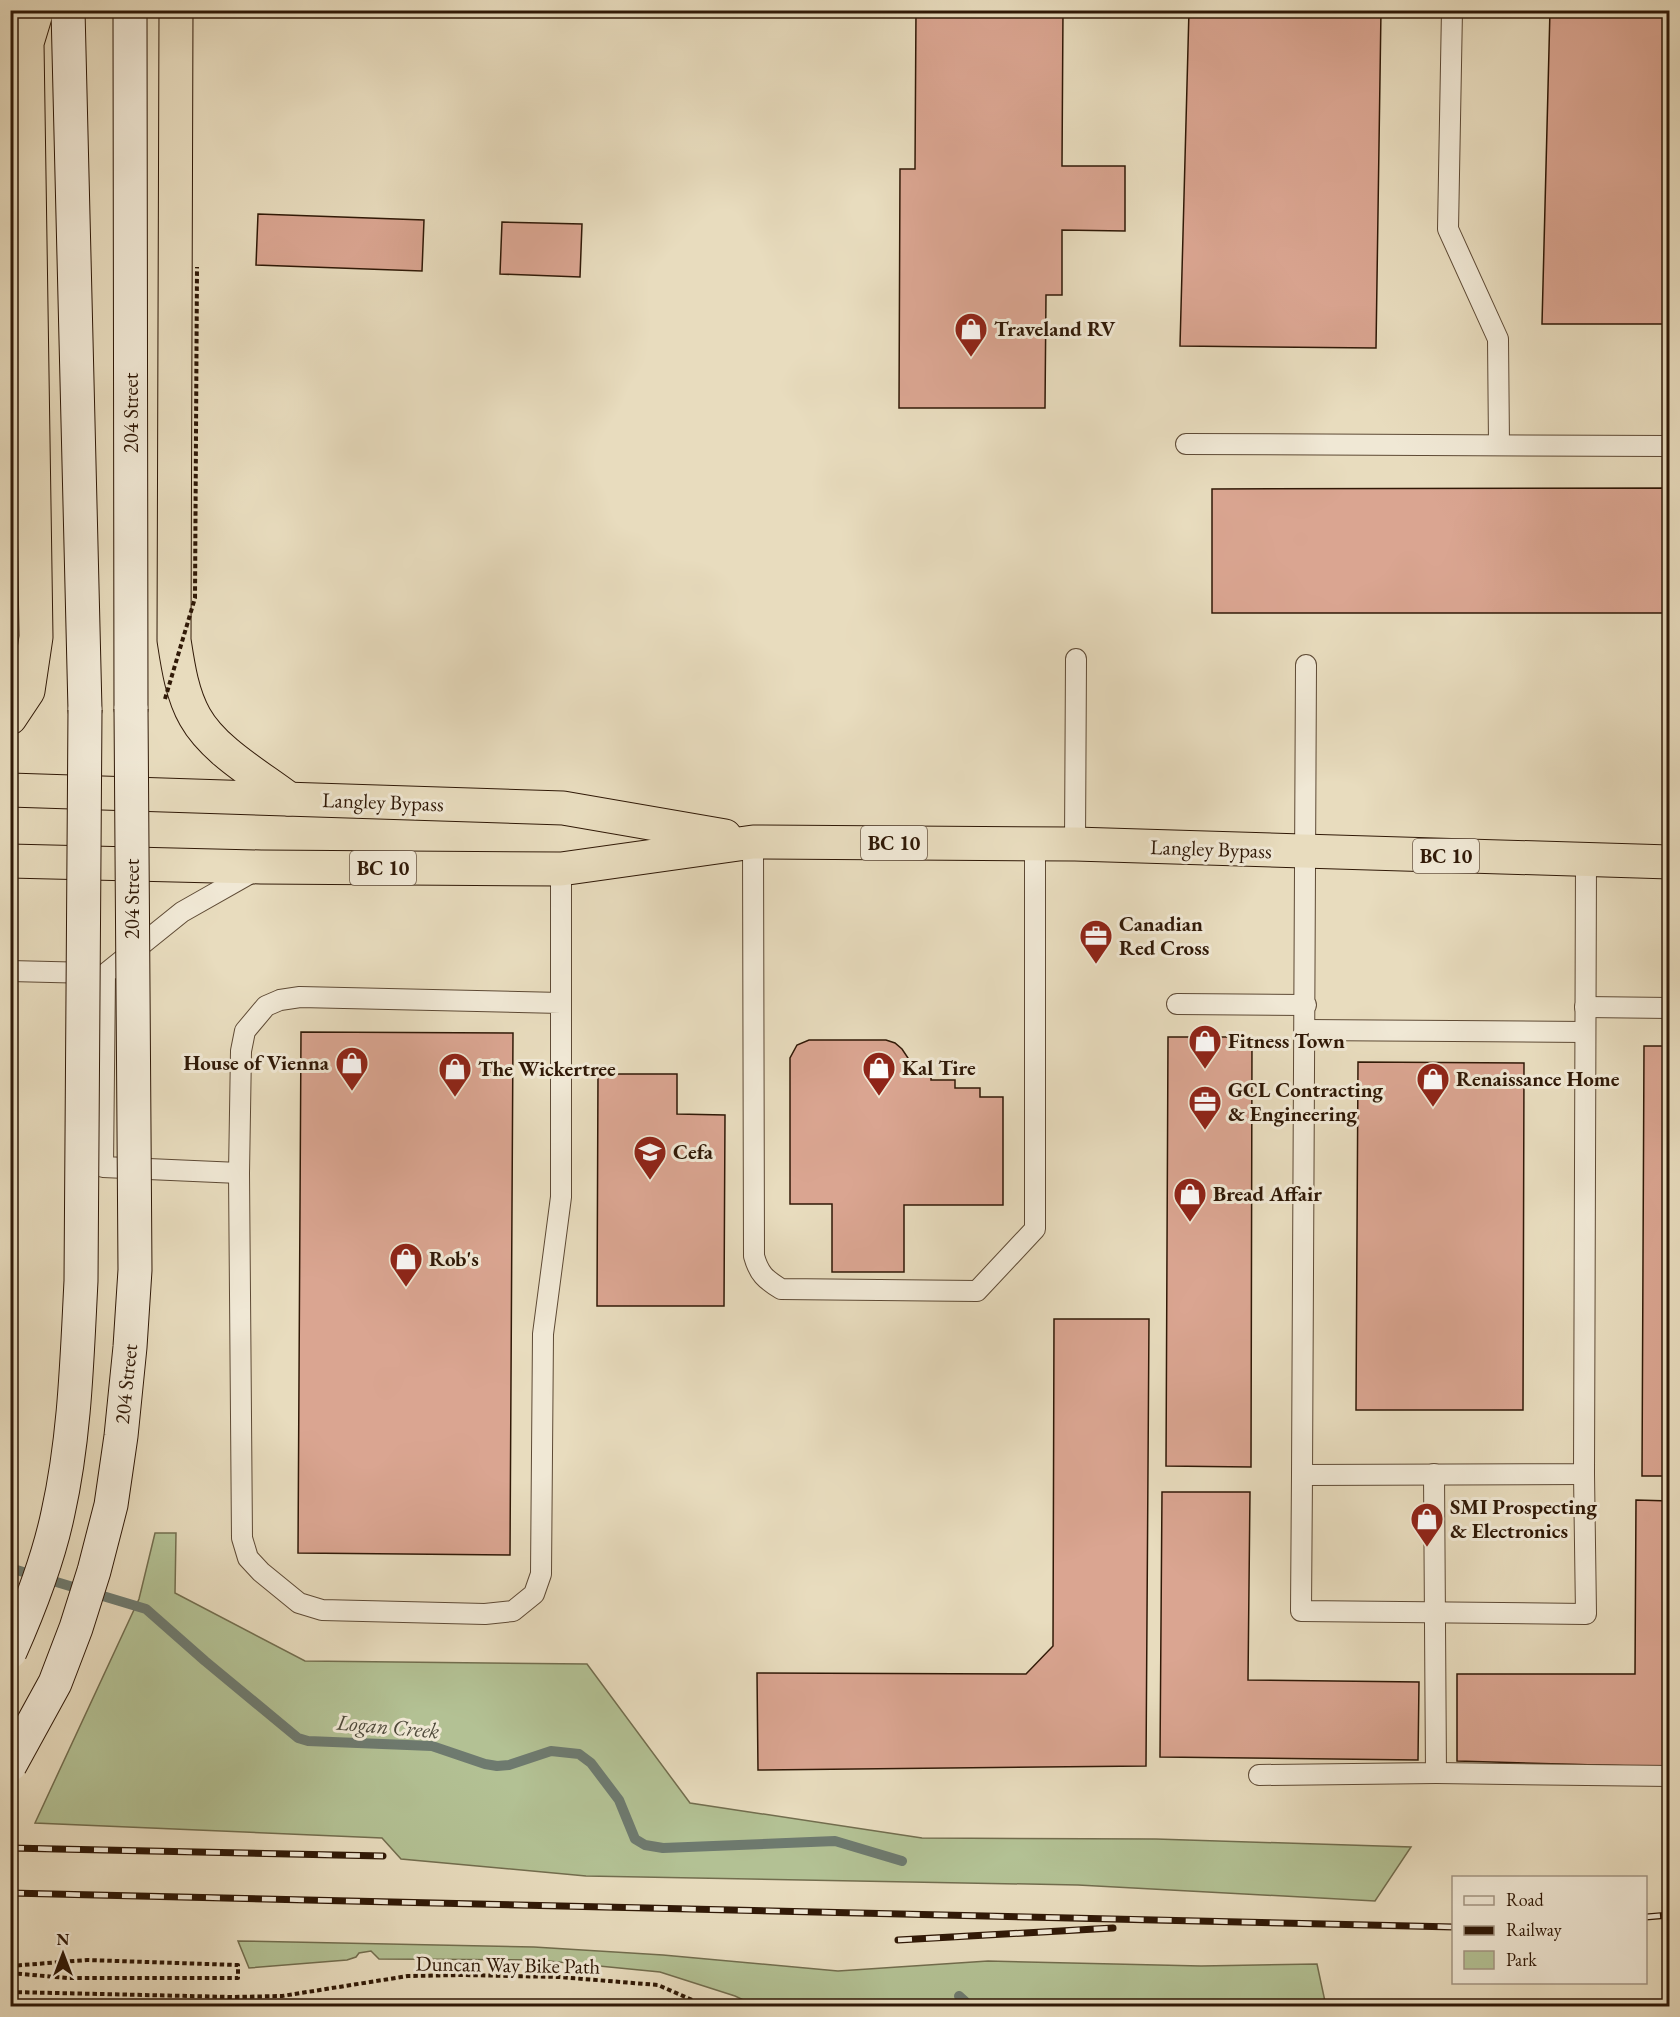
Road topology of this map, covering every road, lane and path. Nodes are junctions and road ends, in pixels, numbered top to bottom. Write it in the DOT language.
graph roads {
  1 [pos="37,10"];
  2 [pos="68,10"];
  3 [pos="130,10"];
  4 [pos="176,10"];
  5 [pos="1452,10"];
  6 [pos="1186,444"];
  7 [pos="1499,444"];
  8 [pos="1670,446"];
  9 [pos="1076,659"];
  10 [pos="1306,665"];
  11 [pos="10,718"];
  12 [pos="10,790"];
  13 [pos="290,799"];
  14 [pos="753,842"];
  15 [pos="1035,844"];
  16 [pos="1075,844"];
  17 [pos="1306,852"];
  18 [pos="1586,860"];
  19 [pos="10,861"];
  20 [pos="1670,862"];
  21 [pos="261,867"];
  22 [pos="561,869"];
  23 [pos="10,971"];
  24 [pos="105,974"];
  25 [pos="561,1003"];
  26 [pos="1177,1004"];
  27 [pos="1306,1005"];
  28 [pos="1585,1007"];
  29 [pos="1670,1008"];
  30 [pos="1305,1030"];
  31 [pos="1585,1032"];
  32 [pos="239,1173"];
  33 [pos="1434,1474"];
  34 [pos="1584,1474"];
  35 [pos="1302,1475"];
  36 [pos="1435,1612"];
  37 [pos="10,1652"];
  38 [pos="10,1765"];
  39 [pos="1436,1773"];
  40 [pos="1259,1774"];
  41 [pos="1670,1776"];
  42 [pos="10,1966"];
  43 [pos="10,1973"];
  44 [pos="10,1992"];
  45 [pos="706,2007"];
  1 -- 11 [label="highway"];
  2 -- 37 [label="main road, bridge"];
  3 -- 38 [label="main road, 204 Street, bridge"];
  4 -- 13 [label="highway"];
  5 -- 7 [label="lane"];
  6 -- 7 [label="lane"];
  7 -- 8 [label="lane"];
  9 -- 16 [label="lane"];
  10 -- 17 [label="lane"];
  12 -- 13 [label="highway, Langley Bypass / BC 10"];
  13 -- 14 [label="highway, Langley Bypass / BC 10"];
  14 -- 15 [label="highway, Langley Bypass / BC 10"];
  14 -- 15 [label="lane"];
  14 -- 22 [label="highway, Langley Bypass / BC 10"];
  15 -- 16 [label="highway, Langley Bypass / BC 10"];
  16 -- 17 [label="highway, Langley Bypass / BC 10"];
  17 -- 18 [label="highway, Langley Bypass / BC 10"];
  17 -- 27 [label="lane"];
  18 -- 20 [label="highway, Langley Bypass / BC 10"];
  18 -- 28 [label="lane"];
  19 -- 21 [label="highway, Langley Bypass / BC 10"];
  21 -- 22 [label="highway, Langley Bypass / BC 10"];
  21 -- 24 [label="lane"];
  22 -- 25 [label="lane"];
  23 -- 24 [label="lane"];
  24 -- 32 [label="lane"];
  25 -- 32 [label="lane"];
  25 -- 32 [label="lane"];
  26 -- 27 [label="lane"];
  27 -- 30 [label="lane"];
  28 -- 29 [label="lane"];
  28 -- 31 [label="lane"];
  30 -- 31 [label="lane"];
  30 -- 35 [label="lane"];
  31 -- 34 [label="lane"];
  33 -- 34 [label="lane"];
  33 -- 35 [label="lane"];
  33 -- 36 [label="lane"];
  34 -- 36 [label="lane"];
  35 -- 36 [label="lane"];
  36 -- 39 [label="lane"];
  39 -- 40 [label="lane"];
  39 -- 41 [label="lane"];
  42 -- 43 [label="path"];
  44 -- 45 [label="path, Duncan Way Bike Path"];
}
